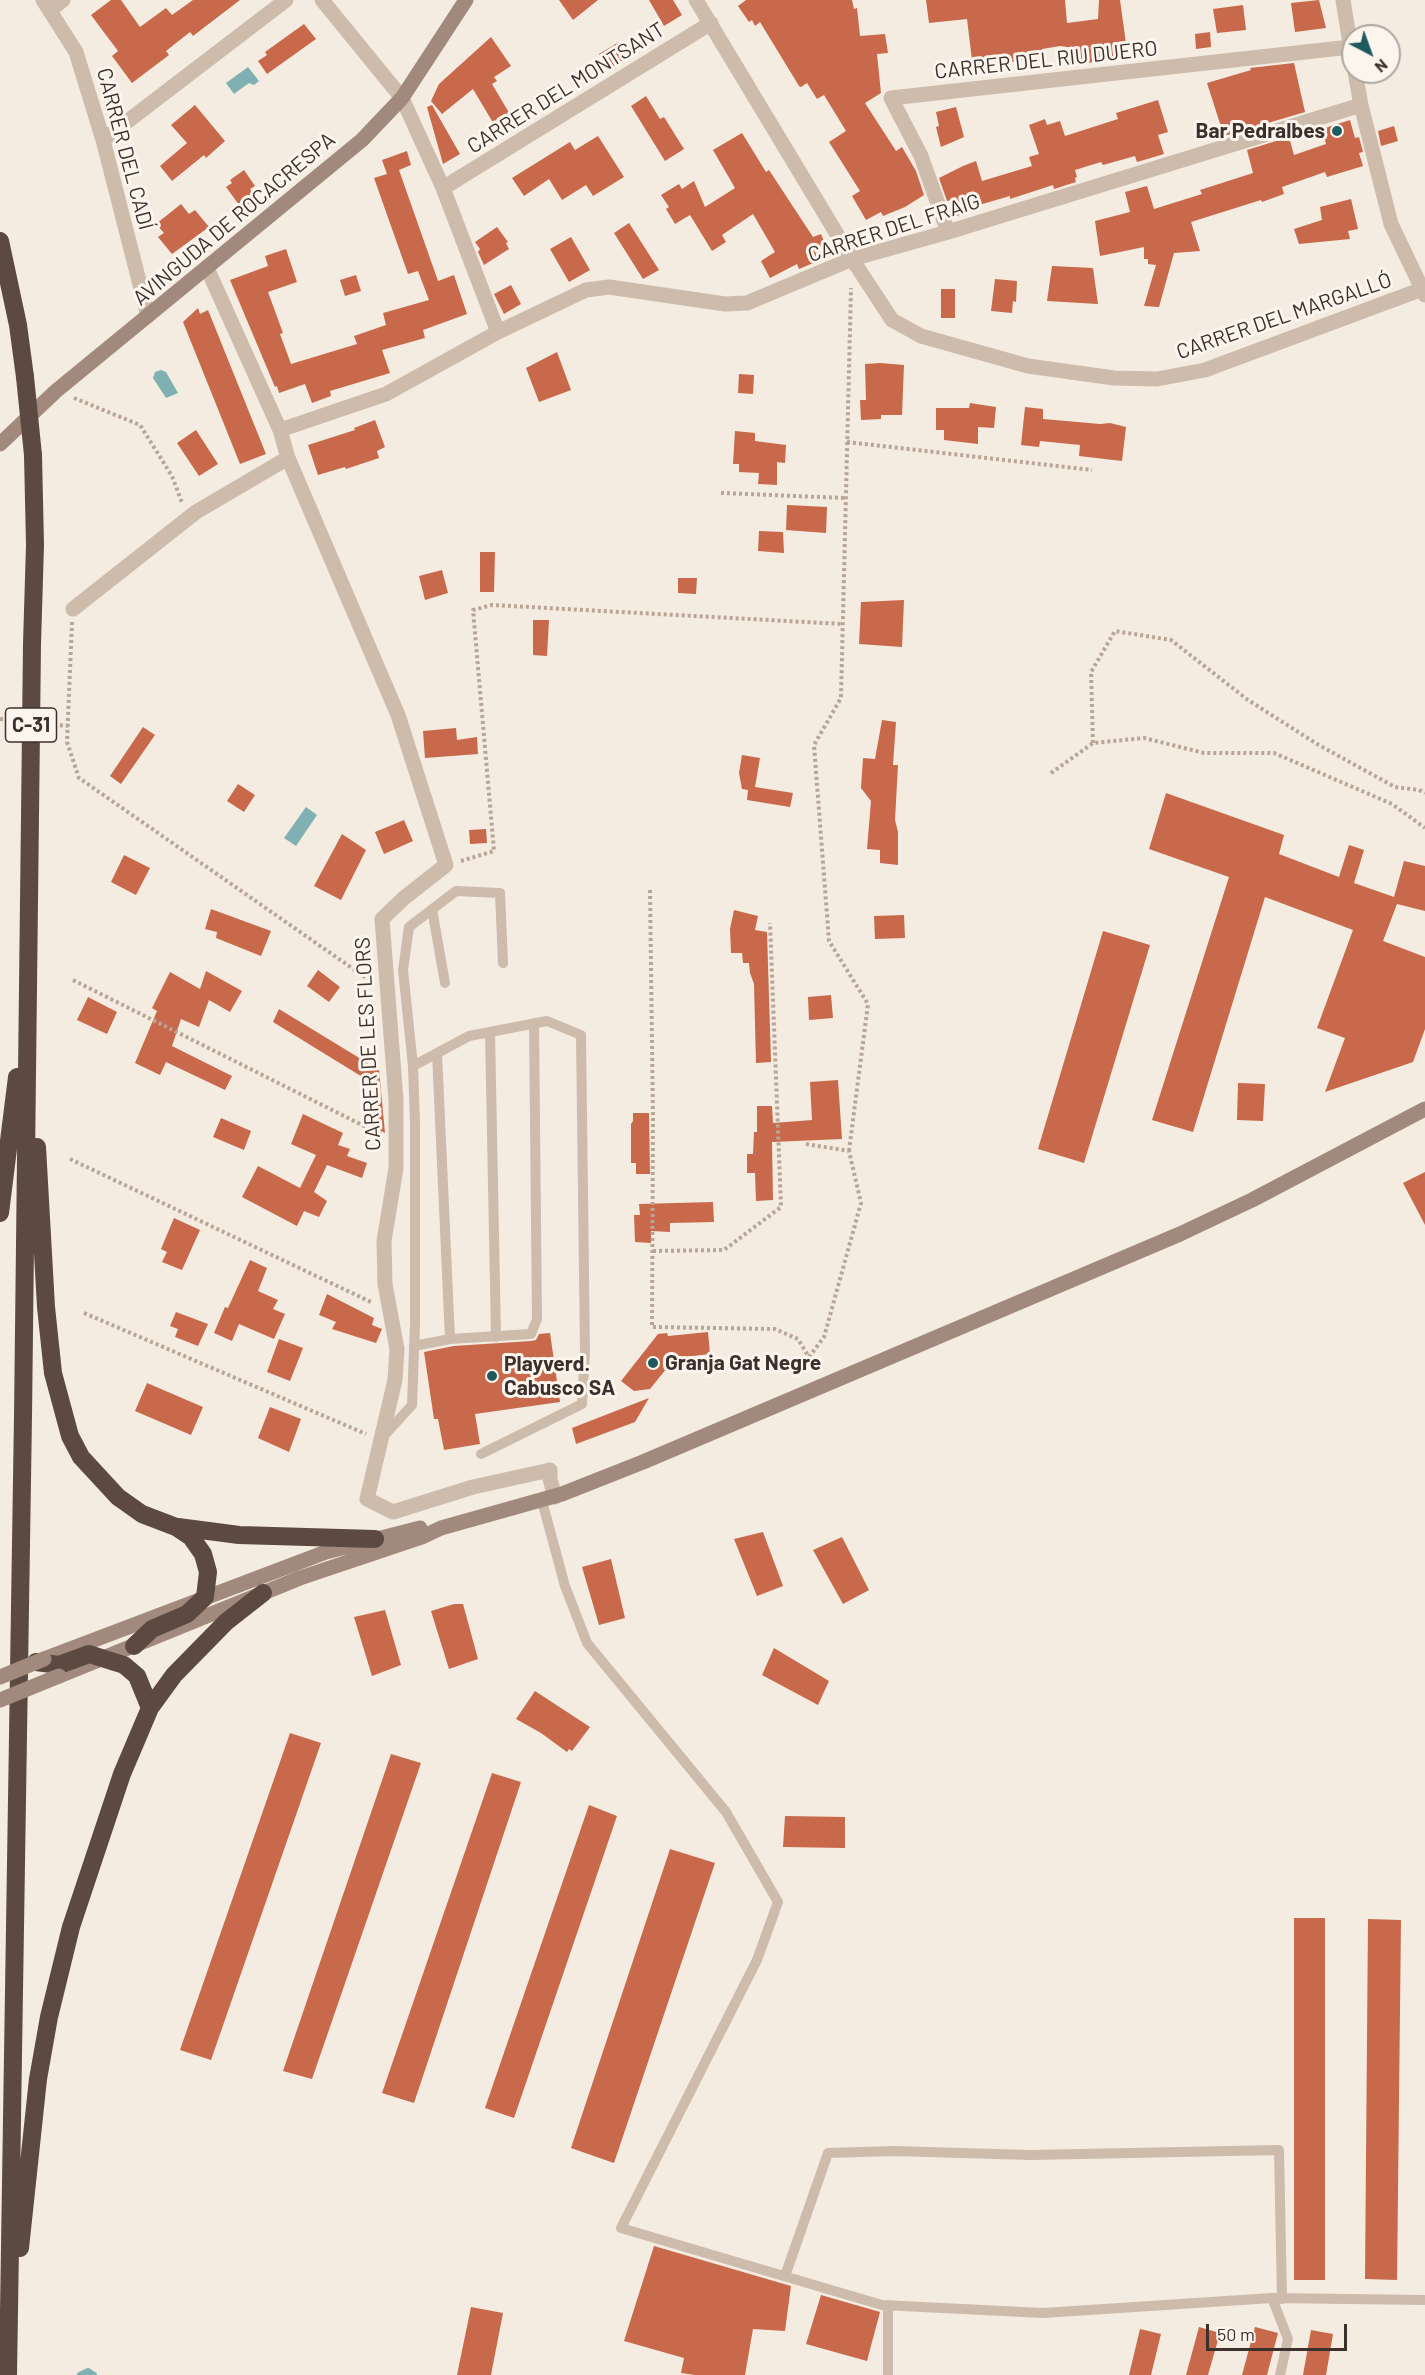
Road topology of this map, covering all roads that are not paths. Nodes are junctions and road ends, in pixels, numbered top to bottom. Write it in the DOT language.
graph roads {
  1 [pos="63,0"];
  2 [pos="286,0"];
  3 [pos="322,0"];
  4 [pos="466,0"];
  5 [pos="696,0"];
  6 [pos="1343,0"];
  7 [pos="46,5"];
  8 [pos="711,23"];
  9 [pos="1347,24"];
  10 [pos="1341,56"];
  11 [pos="1357,84"];
  12 [pos="402,98"];
  13 [pos="1360,105"];
  14 [pos="103,140"];
  15 [pos="443,188"];
  16 [pos="948,232"];
  17 [pos="0,241"];
  18 [pos="852,259"];
  19 [pos="207,268"];
  20 [pos="1424,291"];
  21 [pos="148,316"];
  22 [pos="498,332"];
  23 [pos="280,430"];
  24 [pos="0,444"];
  25 [pos="288,458"];
  26 [pos="73,609"];
  27 [pos="432,909"];
  28 [pos="503,963"];
  29 [pos="445,983"];
  30 [pos="28,995"];
  31 [pos="534,1023"];
  32 [pos="490,1032"];
  33 [pos="438,1053"];
  34 [pos="413,1066"];
  35 [pos="1425,1109"];
  36 [pos="0,1213"];
  37 [pos="496,1337"];
  38 [pos="450,1339"];
  39 [pos="414,1346"];
  40 [pos="380,1440"];
  41 [pos="481,1454"];
  42 [pos="548,1499"];
  43 [pos="176,1527"];
  44 [pos="441,1528"];
  45 [pos="375,1539"];
  46 [pos="263,1593"];
  47 [pos="205,1597"];
  48 [pos="134,1646"];
  49 [pos="104,1658"];
  50 [pos="40,1661"];
  51 [pos="0,1677"];
  52 [pos="0,1700"];
  53 [pos="150,1708"];
  54 [pos="0,2242"];
  55 [pos="785,2276"];
  56 [pos="1277,2299"];
  57 [pos="1425,2301"];
  58 [pos="888,2305"];
  59 [pos="8,2351"];
  60 [pos="8,2375"];
  61 [pos="888,2375"];
  62 [pos="1280,2375"];
  1 -- 7 [label="street"];
  2 -- 14 [label="street"];
  3 -- 12 [label="street"];
  4 -- 12 [label="street, AVINGUDA DE ROCACRESPA"];
  5 -- 8 [label="street, CARRER DEL MARGALLÓ"];
  6 -- 9 [label="street"];
  7 -- 14 [label="street, CARRER DEL CADÍ"];
  8 -- 15 [label="street, CARRER DEL MONTSANT"];
  8 -- 18 [label="street, CARRER DEL MARGALLÓ"];
  10 -- 16 [label="street, CARRER DEL RIU DUERO"];
  11 -- 13 [label="street"];
  12 -- 15 [label="street"];
  12 -- 19 [label="street, AVINGUDA DE ROCACRESPA"];
  13 -- 16 [label="street, CARRER DEL FRAIG"];
  13 -- 20 [label="street"];
  14 -- 21 [label="street, CARRER DEL CADÍ"];
  15 -- 22 [label="street"];
  16 -- 18 [label="street, CARRER DEL FRAIG"];
  17 -- 30 [label="highway, C-31, bridge"];
  18 -- 20 [label="street, CARRER DEL MARGALLÓ"];
  18 -- 22 [label="street, CARRER DEL FRAIG"];
  19 -- 21 [label="street, AVINGUDA DE ROCACRESPA"];
  19 -- 23 [label="street"];
  21 -- 24 [label="street, AVINGUDA DE ROCACRESPA"];
  22 -- 23 [label="street, CARRER DEL FRAIG"];
  23 -- 25 [label="street"];
  25 -- 26 [label="street"];
  25 -- 40 [label="street, CARRER DE LES FLORS"];
  27 -- 28 [label="lane"];
  27 -- 29 [label="lane"];
  27 -- 34 [label="lane"];
  30 -- 36 [label="highway"];
  30 -- 43 [label="highway"];
  30 -- 59 [label="highway, C-31"];
  31 -- 32 [label="lane"];
  31 -- 37 [label="lane"];
  31 -- 41 [label="lane"];
  32 -- 33 [label="lane"];
  32 -- 37 [label="lane"];
  33 -- 34 [label="lane"];
  33 -- 38 [label="lane"];
  34 -- 39 [label="lane"];
  35 -- 42 [label="street"];
  37 -- 38 [label="lane"];
  38 -- 39 [label="lane"];
  39 -- 40 [label="lane"];
  40 -- 42 [label="street, CARRER DE LES FLORS"];
  42 -- 44 [label="street"];
  42 -- 55 [label="lane"];
  43 -- 45 [label="highway"];
  43 -- 47 [label="highway"];
  44 -- 45 [label="street"];
  44 -- 46 [label="street"];
  45 -- 47 [label="street"];
  46 -- 48 [label="street"];
  46 -- 53 [label="highway"];
  47 -- 48 [label="highway"];
  47 -- 50 [label="street"];
  48 -- 49 [label="street"];
  49 -- 50 [label="highway"];
  49 -- 52 [label="street, bridge"];
  49 -- 53 [label="highway"];
  50 -- 51 [label="street, bridge"];
  53 -- 59 [label="highway"];
  54 -- 59 [label="highway"];
  55 -- 56 [label="lane"];
  55 -- 58 [label="lane"];
  56 -- 57 [label="lane"];
  56 -- 58 [label="lane"];
  56 -- 62 [label="lane"];
  58 -- 61 [label="lane"];
  59 -- 60 [label="highway, C-31"];
}
